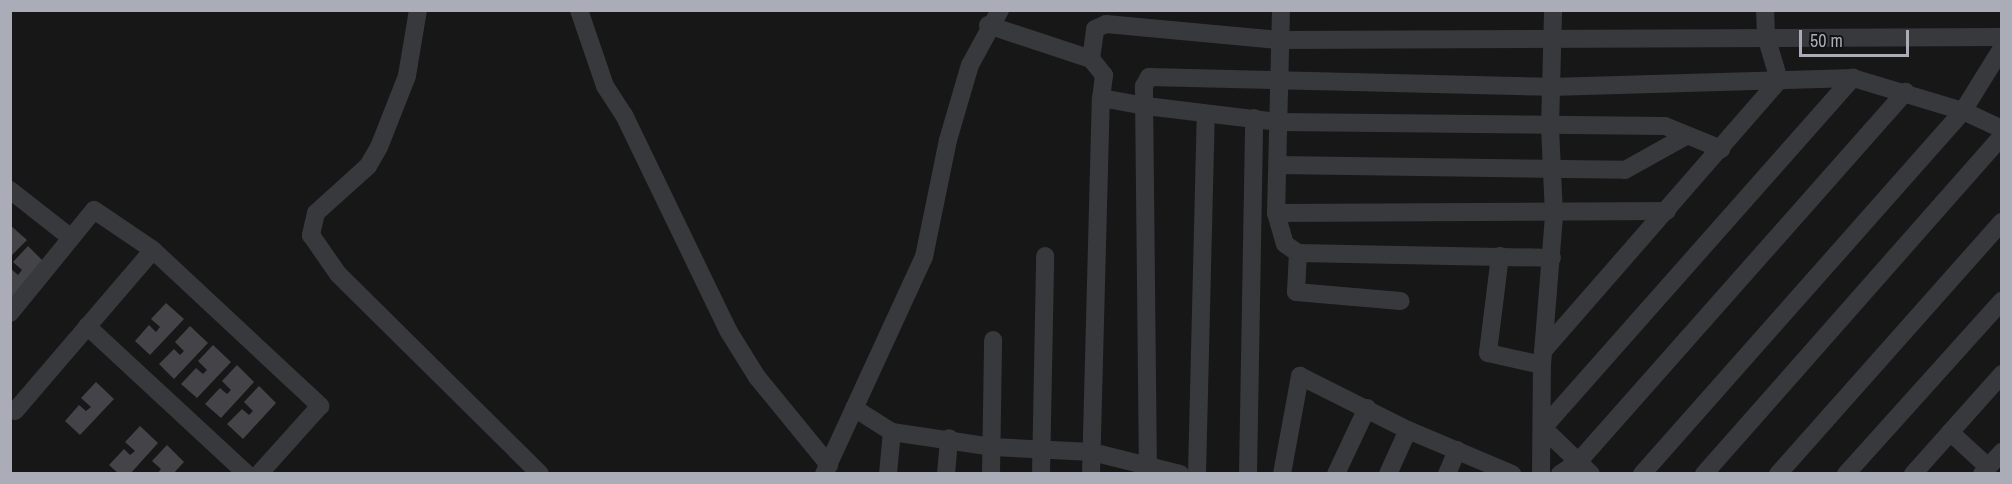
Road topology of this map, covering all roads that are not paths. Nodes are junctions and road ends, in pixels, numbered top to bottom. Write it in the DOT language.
graph roads {
  1 [pos="418,10"];
  2 [pos="579,10"];
  3 [pos="1000,10"];
  4 [pos="1281,10"];
  5 [pos="1553,10"];
  6 [pos="1765,10"];
  7 [pos="988,25"];
  8 [pos="1766,36"];
  9 [pos="2001,37"];
  10 [pos="1280,40"];
  11 [pos="1551,42"];
  12 [pos="2001,48"];
  13 [pos="1091,58"];
  14 [pos="1278,77"];
  15 [pos="1853,78"];
  16 [pos="1779,80"];
  17 [pos="1550,87"];
  18 [pos="1906,92"];
  19 [pos="1101,99"];
  20 [pos="1146,106"];
  21 [pos="1963,111"];
  22 [pos="1206,114"];
  23 [pos="1254,118"];
  24 [pos="1278,122"];
  25 [pos="1550,128"];
  26 [pos="2001,129"];
  27 [pos="1686,136"];
  28 [pos="2001,136"];
  29 [pos="1721,148"];
  30 [pos="1278,165"];
  31 [pos="1551,171"];
  32 [pos="10,190"];
  33 [pos="1666,211"];
  34 [pos="1276,213"];
  35 [pos="1554,215"];
  36 [pos="2001,222"];
  37 [pos="70,237"];
  38 [pos="153,250"];
  39 [pos="1298,253"];
  40 [pos="1045,256"];
  41 [pos="1500,256"];
  42 [pos="1552,258"];
  43 [pos="1401,301"];
  44 [pos="2001,301"];
  45 [pos="10,313"];
  46 [pos="87,326"];
  47 [pos="993,340"];
  48 [pos="1543,358"];
  49 [pos="2001,374"];
  50 [pos="854,408"];
  51 [pos="1367,408"];
  52 [pos="15,411"];
  53 [pos="1544,428"];
  54 [pos="1408,430"];
  55 [pos="892,432"];
  56 [pos="1950,432"];
  57 [pos="949,438"];
  58 [pos="992,447"];
  59 [pos="1041,449"];
  60 [pos="1457,450"];
  61 [pos="1092,452"];
  62 [pos="2001,452"];
  63 [pos="1585,467"];
  64 [pos="826,469"];
  65 [pos="1148,470"];
  66 [pos="1985,470"];
  67 [pos="1505,472"];
  68 [pos="247,474"];
  69 [pos="259,474"];
  70 [pos="540,474"];
  71 [pos="888,474"];
  72 [pos="946,474"];
  73 [pos="991,474"];
  74 [pos="1041,474"];
  75 [pos="1091,474"];
  76 [pos="1180,474"];
  77 [pos="1197,474"];
  78 [pos="1248,474"];
  79 [pos="1282,474"];
  80 [pos="1336,474"];
  81 [pos="1389,474"];
  82 [pos="1446,474"];
  83 [pos="1541,474"];
  84 [pos="1560,474"];
  85 [pos="1642,474"];
  86 [pos="1704,474"];
  87 [pos="1778,474"];
  88 [pos="1846,474"];
  89 [pos="1912,474"];
  1 -- 70 [label="street"];
  2 -- 64 [label="street"];
  3 -- 7 [label="street"];
  4 -- 10 [label="street"];
  5 -- 11 [label="street"];
  6 -- 8 [label="street"];
  7 -- 13 [label="street"];
  7 -- 50 [label="street"];
  8 -- 9 [label="street"];
  8 -- 11 [label="street"];
  8 -- 16 [label="street"];
  10 -- 11 [label="street"];
  10 -- 13 [label="street"];
  10 -- 14 [label="street"];
  11 -- 17 [label="street"];
  12 -- 21 [label="street"];
  13 -- 19 [label="street"];
  14 -- 17 [label="street"];
  14 -- 20 [label="street"];
  14 -- 24 [label="street"];
  15 -- 16 [label="street"];
  15 -- 18 [label="street"];
  15 -- 53 [label="street"];
  16 -- 17 [label="street"];
  16 -- 29 [label="street"];
  17 -- 25 [label="street"];
  18 -- 21 [label="street"];
  18 -- 63 [label="street"];
  19 -- 20 [label="street"];
  19 -- 61 [label="street"];
  20 -- 22 [label="street"];
  20 -- 65 [label="street"];
  21 -- 26 [label="street"];
  21 -- 85 [label="street"];
  22 -- 23 [label="street"];
  22 -- 77 [label="street"];
  23 -- 24 [label="street"];
  23 -- 78 [label="street"];
  24 -- 25 [label="street"];
  24 -- 30 [label="street"];
  25 -- 27 [label="street"];
  25 -- 31 [label="street"];
  27 -- 29 [label="street"];
  27 -- 31 [label="street"];
  28 -- 86 [label="street"];
  29 -- 33 [label="street"];
  30 -- 31 [label="street"];
  30 -- 34 [label="street"];
  31 -- 35 [label="street"];
  32 -- 37 [label="street"];
  33 -- 35 [label="street"];
  33 -- 48 [label="street"];
  34 -- 35 [label="street"];
  34 -- 39 [label="street"];
  35 -- 42 [label="street"];
  36 -- 87 [label="street"];
  37 -- 38 [label="street"];
  37 -- 45 [label="street"];
  38 -- 46 [label="street"];
  38 -- 69 [label="street"];
  39 -- 41 [label="street"];
  39 -- 43 [label="street"];
  40 -- 59 [label="street"];
  41 -- 42 [label="street"];
  41 -- 48 [label="street"];
  42 -- 48 [label="street"];
  44 -- 88 [label="street"];
  46 -- 52 [label="street"];
  46 -- 68 [label="street"];
  47 -- 58 [label="street"];
  48 -- 53 [label="street"];
  49 -- 56 [label="street"];
  50 -- 55 [label="street"];
  50 -- 64 [label="street"];
  51 -- 54 [label="street"];
  51 -- 79 [label="street"];
  51 -- 80 [label="street"];
  53 -- 63 [label="street"];
  53 -- 83 [label="street"];
  54 -- 60 [label="street"];
  54 -- 81 [label="street"];
  55 -- 57 [label="street"];
  55 -- 71 [label="street"];
  56 -- 66 [label="street"];
  56 -- 89 [label="street"];
  57 -- 58 [label="street"];
  57 -- 72 [label="street"];
  58 -- 59 [label="street"];
  58 -- 73 [label="street"];
  59 -- 61 [label="street"];
  59 -- 74 [label="street"];
  60 -- 67 [label="street"];
  60 -- 82 [label="street"];
  61 -- 65 [label="street"];
  61 -- 75 [label="street"];
  62 -- 66 [label="street"];
  63 -- 84 [label="street"];
  65 -- 76 [label="street"];
}
